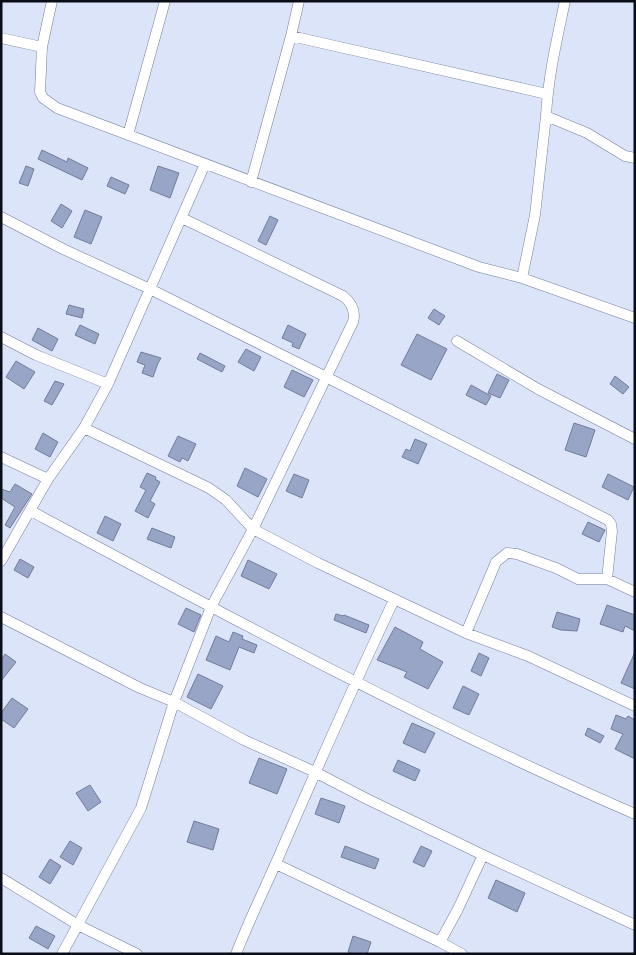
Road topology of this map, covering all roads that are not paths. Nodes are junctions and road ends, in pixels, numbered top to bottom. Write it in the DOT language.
graph roads {
  1 [pos="52,1"];
  2 [pos="164,1"];
  3 [pos="299,1"];
  4 [pos="565,1"];
  5 [pos="291,36"];
  6 [pos="1,38"];
  7 [pos="42,47"];
  8 [pos="547,94"];
  9 [pos="546,116"];
  10 [pos="128,135"];
  11 [pos="635,158"];
  12 [pos="205,164"];
  13 [pos="251,182"];
  14 [pos="1,217"];
  15 [pos="182,218"];
  16 [pos="522,278"];
  17 [pos="150,290"];
  18 [pos="635,318"];
  19 [pos="1,337"];
  20 [pos="457,341"];
  21 [pos="326,377"];
  22 [pos="108,384"];
  23 [pos="84,428"];
  24 [pos="635,439"];
  25 [pos="1,457"];
  26 [pos="48,479"];
  27 [pos="30,511"];
  28 [pos="253,529"];
  29 [pos="1,561"];
  30 [pos="607,579"];
  31 [pos="635,592"];
  32 [pos="394,600"];
  33 [pos="211,607"];
  34 [pos="1,617"];
  35 [pos="466,633"];
  36 [pos="356,681"];
  37 [pos="174,702"];
  38 [pos="635,706"];
  39 [pos="315,772"];
  40 [pos="635,814"];
  41 [pos="482,855"];
  42 [pos="276,864"];
  43 [pos="1,878"];
  44 [pos="78,925"];
  45 [pos="635,925"];
  46 [pos="440,942"];
  47 [pos="62,954"];
  48 [pos="137,954"];
  49 [pos="236,954"];
  50 [pos="462,954"];
  1 -- 7 [label="street"];
  2 -- 10 [label="street"];
  3 -- 5 [label="street"];
  4 -- 8 [label="street"];
  5 -- 8 [label="street"];
  5 -- 13 [label="street"];
  6 -- 7 [label="street"];
  7 -- 10 [label="street"];
  8 -- 9 [label="street"];
  9 -- 11 [label="street"];
  9 -- 16 [label="street"];
  10 -- 12 [label="street"];
  12 -- 13 [label="street"];
  12 -- 15 [label="street"];
  13 -- 16 [label="street"];
  14 -- 17 [label="street"];
  15 -- 17 [label="street"];
  15 -- 21 [label="street"];
  16 -- 18 [label="street"];
  17 -- 21 [label="street"];
  17 -- 22 [label="street"];
  19 -- 22 [label="street"];
  20 -- 24 [label="street"];
  21 -- 28 [label="street"];
  21 -- 30 [label="street"];
  22 -- 23 [label="street"];
  23 -- 26 [label="street"];
  23 -- 28 [label="street"];
  25 -- 26 [label="street"];
  26 -- 27 [label="street"];
  27 -- 29 [label="street"];
  27 -- 33 [label="street"];
  28 -- 32 [label="street"];
  28 -- 33 [label="street"];
  30 -- 31 [label="street"];
  30 -- 35 [label="street"];
  32 -- 35 [label="street"];
  32 -- 36 [label="street"];
  33 -- 36 [label="street"];
  33 -- 37 [label="street"];
  34 -- 37 [label="street"];
  35 -- 38 [label="street"];
  36 -- 39 [label="street"];
  36 -- 40 [label="street"];
  37 -- 39 [label="street"];
  37 -- 44 [label="street"];
  39 -- 41 [label="street"];
  39 -- 42 [label="street"];
  41 -- 45 [label="street"];
  41 -- 46 [label="street"];
  42 -- 46 [label="street"];
  42 -- 49 [label="street"];
  43 -- 44 [label="street"];
  44 -- 47 [label="street"];
  44 -- 48 [label="street"];
  46 -- 50 [label="street"];
}
